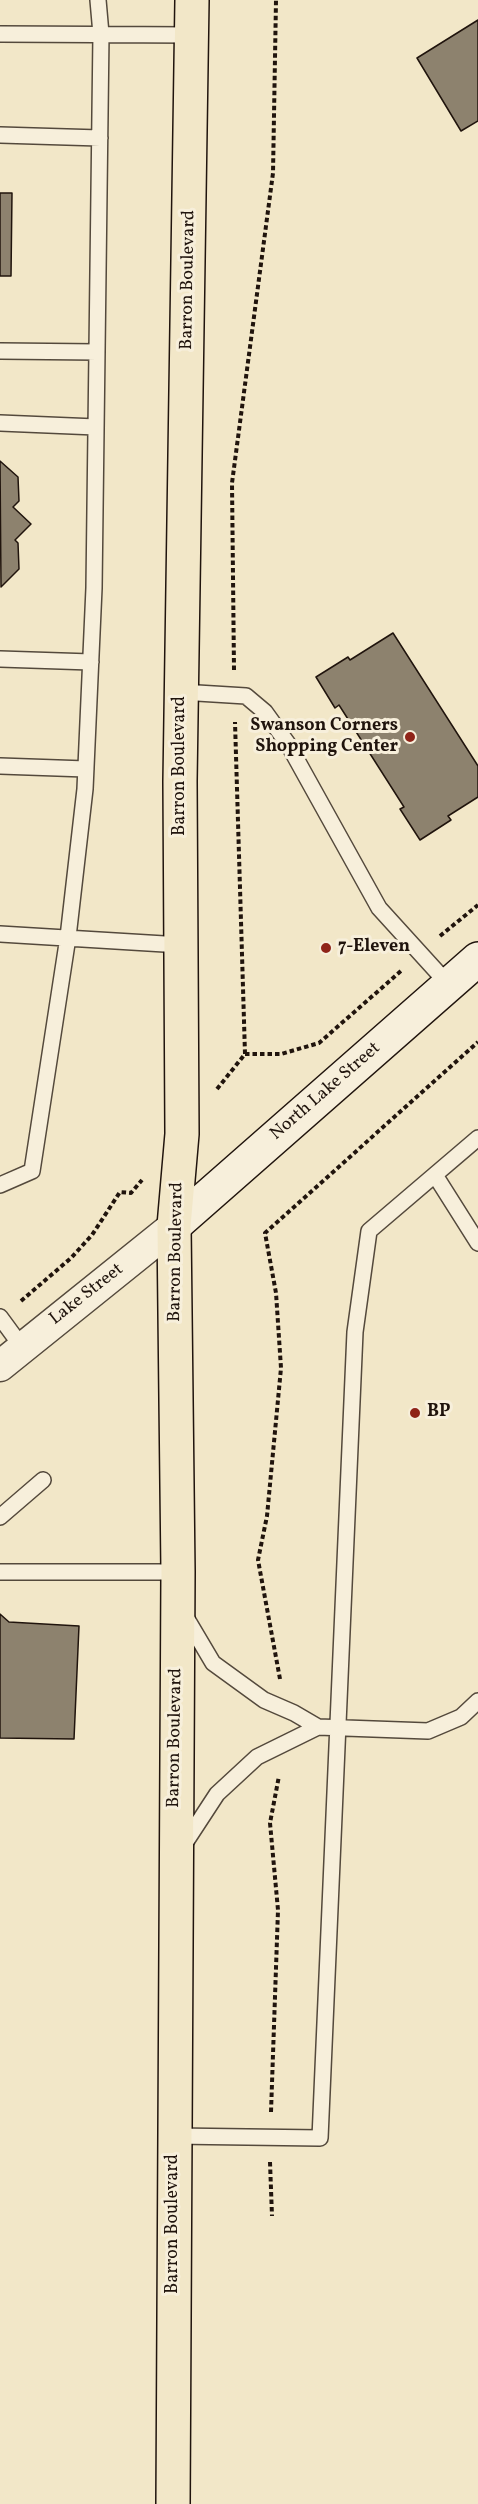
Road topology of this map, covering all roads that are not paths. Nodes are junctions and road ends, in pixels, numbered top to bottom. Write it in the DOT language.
graph roads {
  1 [pos="98,0"];
  2 [pos="192,0"];
  3 [pos="0,34"];
  4 [pos="101,34"];
  5 [pos="191,35"];
  6 [pos="0,135"];
  7 [pos="100,138"];
  8 [pos="0,351"];
  9 [pos="97,352"];
  10 [pos="0,423"];
  11 [pos="96,427"];
  12 [pos="0,659"];
  13 [pos="91,662"];
  14 [pos="182,693"];
  15 [pos="0,766"];
  16 [pos="86,769"];
  17 [pos="0,934"];
  18 [pos="68,937"];
  19 [pos="181,945"];
  20 [pos="478,959"];
  21 [pos="449,985"];
  22 [pos="478,1138"];
  23 [pos="435,1175"];
  24 [pos="0,1185"];
  25 [pos="174,1226"];
  26 [pos="478,1243"];
  27 [pos="0,1318"];
  28 [pos="11,1356"];
  29 [pos="43,1480"];
  30 [pos="0,1517"];
  31 [pos="0,1572"];
  32 [pos="178,1588"];
  33 [pos="478,1701"];
  34 [pos="318,1727"];
  35 [pos="338,1728"];
  36 [pos="175,1858"];
  37 [pos="174,2136"];
  38 [pos="173,2504"];
  1 -- 4 [label="lane"];
  2 -- 5 [label="main road, Barron Boulevard"];
  3 -- 4 [label="lane"];
  4 -- 5 [label="lane"];
  4 -- 7 [label="lane"];
  5 -- 14 [label="main road, Barron Boulevard"];
  6 -- 7 [label="lane"];
  7 -- 9 [label="lane"];
  8 -- 9 [label="lane"];
  9 -- 11 [label="lane"];
  10 -- 11 [label="lane"];
  11 -- 13 [label="lane"];
  12 -- 13 [label="lane"];
  13 -- 16 [label="lane"];
  14 -- 19 [label="main road, Barron Boulevard"];
  14 -- 21 [label="lane"];
  15 -- 16 [label="lane"];
  16 -- 18 [label="lane"];
  17 -- 18 [label="lane"];
  18 -- 19 [label="lane"];
  18 -- 24 [label="lane"];
  19 -- 25 [label="main road, Barron Boulevard"];
  20 -- 21 [label="street, North Lake Street"];
  21 -- 25 [label="street, North Lake Street"];
  22 -- 23 [label="lane"];
  23 -- 26 [label="lane"];
  23 -- 35 [label="lane"];
  25 -- 28 [label="street, Lake Street"];
  25 -- 32 [label="main road, Barron Boulevard"];
  27 -- 28 [label="lane"];
  29 -- 30 [label="lane"];
  31 -- 32 [label="lane"];
  32 -- 34 [label="lane"];
  32 -- 36 [label="main road, Barron Boulevard"];
  33 -- 35 [label="lane"];
  34 -- 35 [label="lane"];
  34 -- 36 [label="lane"];
  35 -- 37 [label="lane"];
  36 -- 37 [label="main road, Barron Boulevard"];
  37 -- 38 [label="main road, Barron Boulevard"];
}
